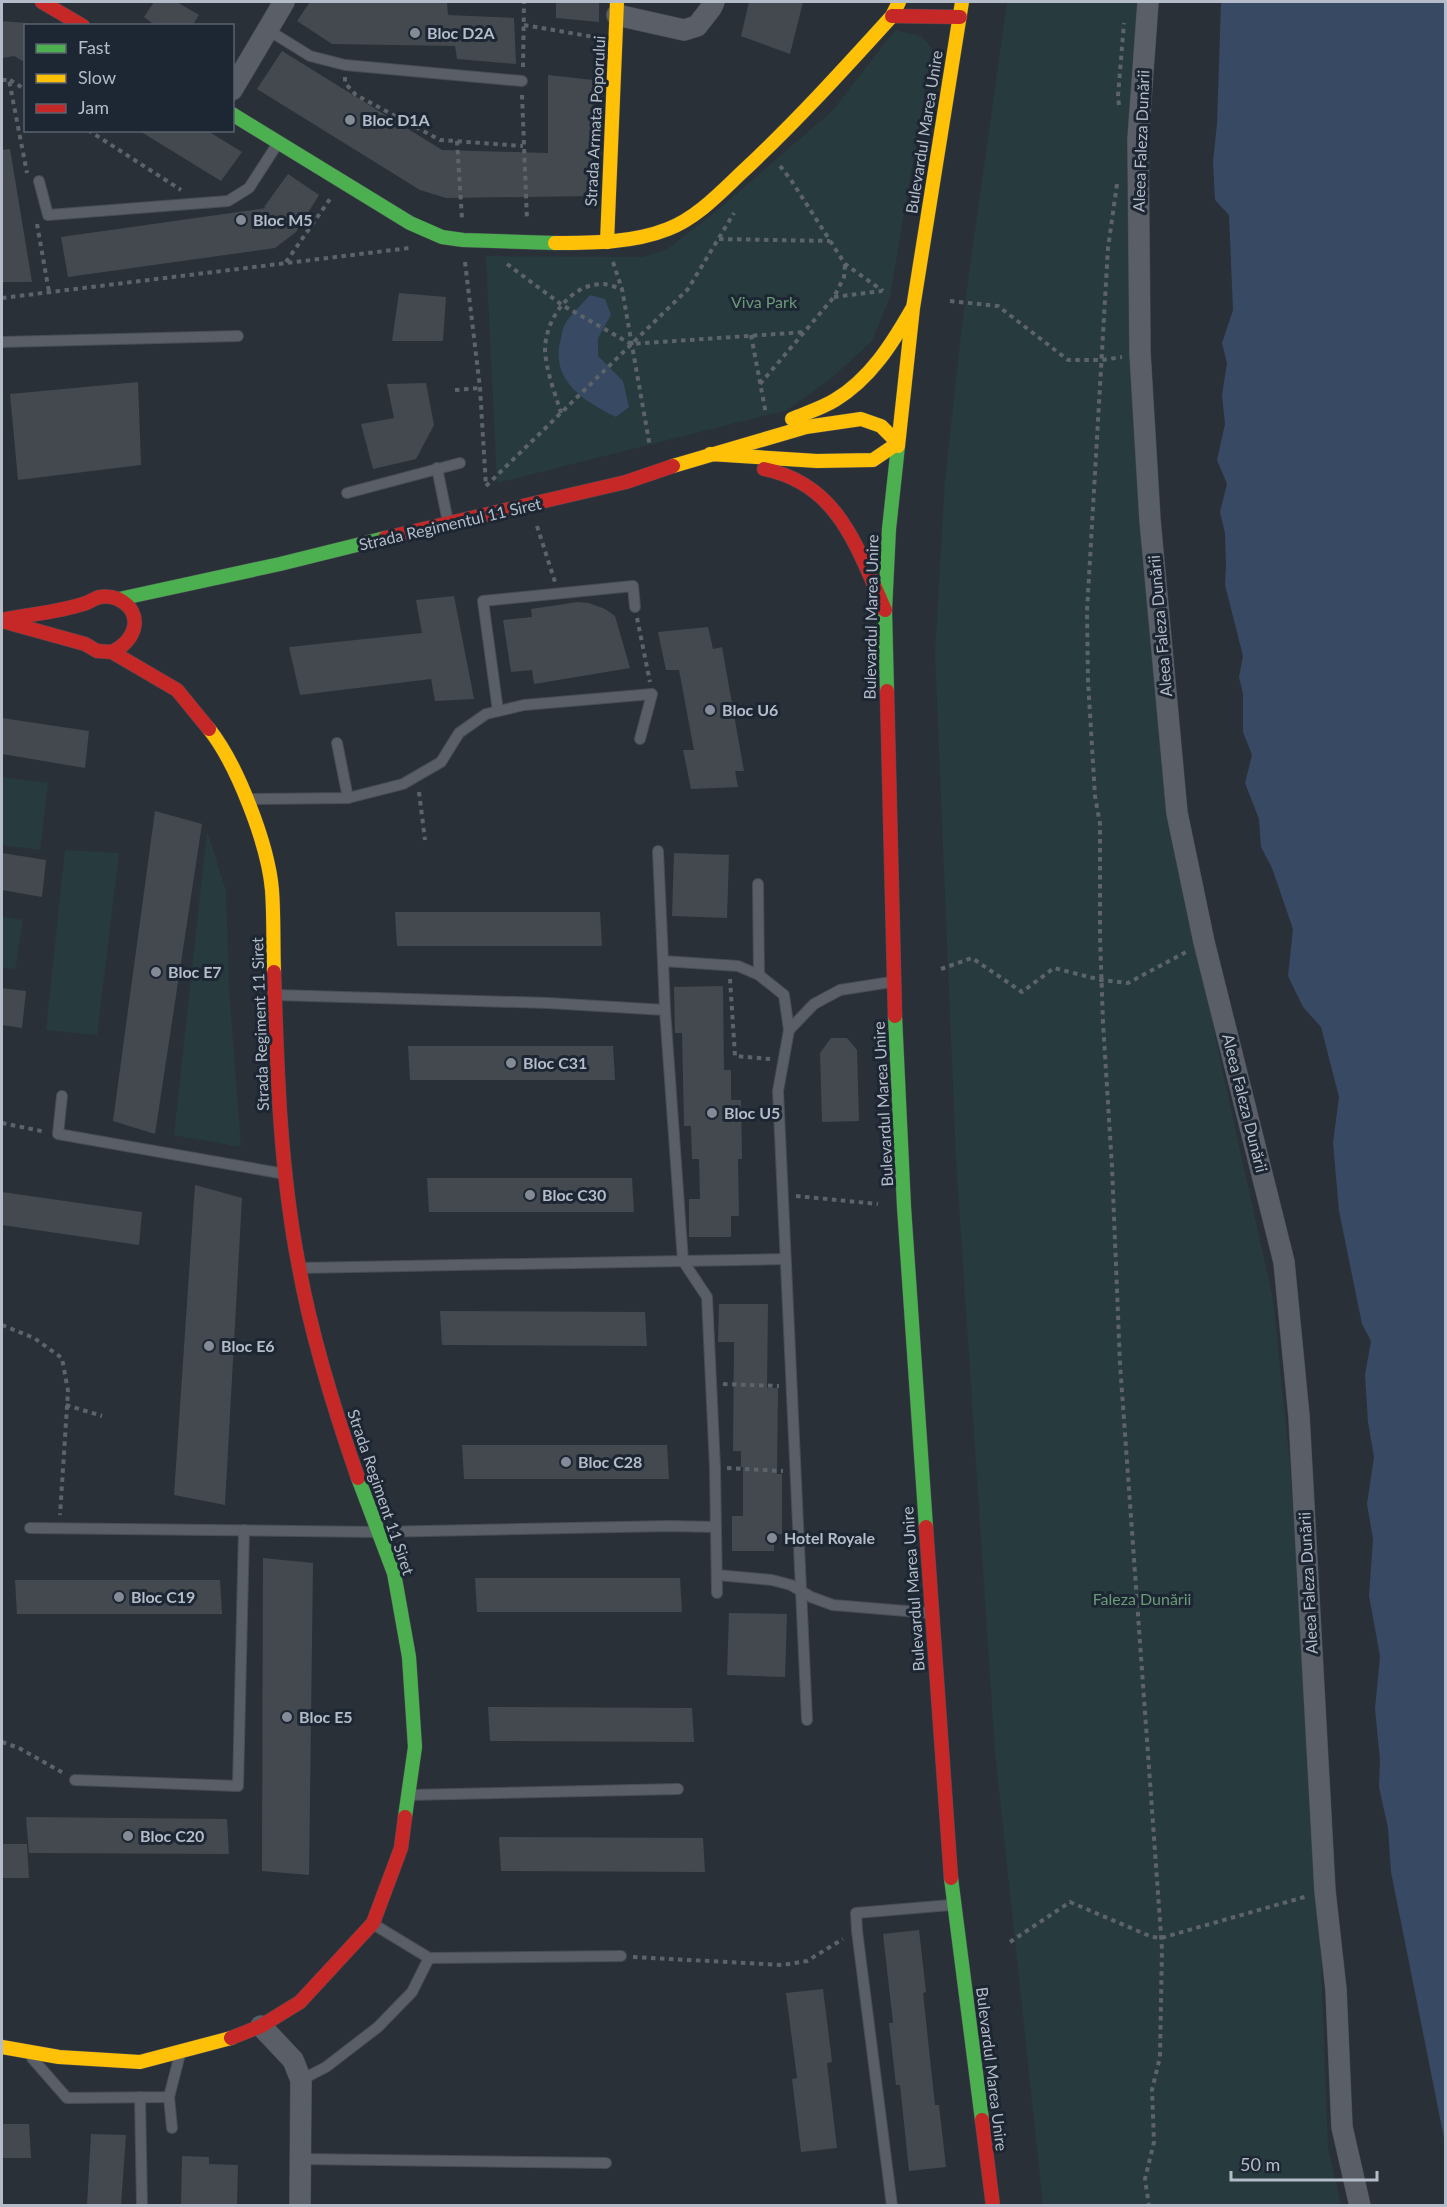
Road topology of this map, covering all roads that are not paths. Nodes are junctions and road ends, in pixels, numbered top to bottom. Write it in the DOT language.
graph roads {
  1 [pos="42,2"];
  2 [pos="284,2"];
  3 [pos="714,2"];
  4 [pos="899,2"];
  5 [pos="962,2"];
  6 [pos="1148,2"];
  7 [pos="617,8"];
  8 [pos="892,16"];
  9 [pos="960,16"];
  10 [pos="80,24"];
  11 [pos="268,30"];
  12 [pos="522,81"];
  13 [pos="234,87"];
  14 [pos="234,115"];
  15 [pos="279,142"];
  16 [pos="39,181"];
  17 [pos="607,242"];
  18 [pos="913,308"];
  19 [pos="238,336"];
  20 [pos="2,342"];
  21 [pos="897,443"];
  22 [pos="710,454"];
  23 [pos="460,463"];
  24 [pos="437,468"];
  25 [pos="347,493"];
  26 [pos="448,523"];
  27 [pos="188,585"];
  28 [pos="118,600"];
  29 [pos="161,605"];
  30 [pos="635,607"];
  31 [pos="885,610"];
  32 [pos="2,620"];
  33 [pos="81,622"];
  34 [pos="139,635"];
  35 [pos="112,652"];
  36 [pos="166,682"];
  37 [pos="498,711"];
  38 [pos="640,739"];
  39 [pos="337,743"];
  40 [pos="348,798"];
  41 [pos="246,799"];
  42 [pos="658,851"];
  43 [pos="758,884"];
  44 [pos="663,961"];
  45 [pos="759,975"];
  46 [pos="893,981"];
  47 [pos="274,995"];
  48 [pos="665,1010"];
  49 [pos="789,1030"];
  50 [pos="62,1096"];
  51 [pos="285,1174"];
  52 [pos="785,1259"];
  53 [pos="683,1261"];
  54 [pos="299,1268"];
  55 [pos="716,1527"];
  56 [pos="30,1528"];
  57 [pos="244,1530"];
  58 [pos="377,1532"];
  59 [pos="717,1575"];
  60 [pos="800,1590"];
  61 [pos="717,1593"];
  62 [pos="932,1613"];
  63 [pos="807,1720"];
  64 [pos="75,1780"];
  65 [pos="678,1789"];
  66 [pos="408,1795"];
  67 [pos="953,1905"];
  68 [pos="373,1923"];
  69 [pos="621,1956"];
  70 [pos="429,1958"];
  71 [pos="261,2026"];
  72 [pos="2,2047"];
  73 [pos="180,2051"];
  74 [pos="28,2053"];
  75 [pos="301,2080"];
  76 [pos="140,2097"];
  77 [pos="169,2097"];
  78 [pos="172,2128"];
  79 [pos="301,2158"];
  80 [pos="606,2163"];
  81 [pos="142,2205"];
  82 [pos="300,2205"];
  83 [pos="892,2205"];
  84 [pos="993,2205"];
  85 [pos="1360,2205"];
  1 -- 10 [label="main road"];
  2 -- 11 [label="street"];
  3 -- 7 [label="street"];
  4 -- 8 [label="main road"];
  5 -- 9 [label="main road, Bulevardul Marea Unire"];
  6 -- 85 [label="street, Aleea Faleza Dunării"];
  7 -- 17 [label="main road, Strada Armata Poporului"];
  8 -- 9 [label="main road"];
  8 -- 17 [label="main road"];
  9 -- 18 [label="main road, Bulevardul Marea Unire"];
  11 -- 12 [label="lane"];
  11 -- 13 [label="street"];
  14 -- 15 [label="main road"];
  15 -- 16 [label="lane"];
  15 -- 17 [label="main road"];
  18 -- 21 [label="main road, Bulevardul Marea Unire"];
  18 -- 22 [label="main road"];
  19 -- 20 [label="lane"];
  21 -- 22 [label="main road"];
  21 -- 22 [label="main road"];
  21 -- 31 [label="main road, Bulevardul Marea Unire"];
  22 -- 26 [label="main road, Strada Regimentul 11 Siret"];
  22 -- 31 [label="main road"];
  23 -- 24 [label="lane"];
  24 -- 25 [label="lane"];
  24 -- 26 [label="lane"];
  26 -- 27 [label="main road, Strada Regimentul 11 Siret"];
  27 -- 28 [label="main road, Strada Regimentul 11 Siret"];
  27 -- 29 [label="main road"];
  28 -- 33 [label="main road, Strada Regiment 11 Siret"];
  28 -- 34 [label="main road, Strada Regiment 11 Siret"];
  30 -- 37 [label="lane"];
  31 -- 46 [label="main road, Bulevardul Marea Unire"];
  32 -- 33 [label="main road, Strada Regiment 11 Siret"];
  32 -- 33 [label="main road, Strada Regiment 11 Siret"];
  33 -- 35 [label="main road, Strada Regiment 11 Siret"];
  34 -- 35 [label="main road"];
  34 -- 36 [label="main road, Strada Regiment 11 Siret"];
  35 -- 36 [label="main road, Strada Regiment 11 Siret"];
  36 -- 41 [label="main road, Strada Regiment 11 Siret"];
  37 -- 38 [label="lane"];
  37 -- 40 [label="lane"];
  39 -- 40 [label="lane"];
  40 -- 41 [label="lane"];
  41 -- 47 [label="main road, Strada Regiment 11 Siret"];
  42 -- 44 [label="lane"];
  43 -- 45 [label="lane"];
  44 -- 45 [label="lane"];
  44 -- 48 [label="lane"];
  45 -- 49 [label="lane"];
  46 -- 49 [label="lane"];
  46 -- 62 [label="main road, Bulevardul Marea Unire"];
  47 -- 48 [label="lane"];
  47 -- 51 [label="main road, Strada Regiment 11 Siret"];
  48 -- 53 [label="lane"];
  49 -- 52 [label="lane"];
  50 -- 51 [label="lane"];
  51 -- 54 [label="main road, Strada Regiment 11 Siret"];
  52 -- 53 [label="lane"];
  52 -- 60 [label="lane"];
  53 -- 54 [label="lane"];
  53 -- 55 [label="lane"];
  54 -- 58 [label="main road, Strada Regiment 11 Siret"];
  55 -- 58 [label="lane"];
  55 -- 59 [label="lane"];
  56 -- 57 [label="lane"];
  57 -- 58 [label="lane"];
  57 -- 64 [label="lane"];
  58 -- 66 [label="main road, Strada Regiment 11 Siret"];
  59 -- 60 [label="lane"];
  59 -- 61 [label="lane"];
  60 -- 62 [label="lane"];
  60 -- 63 [label="lane"];
  62 -- 67 [label="main road, Bulevardul Marea Unire"];
  65 -- 66 [label="lane"];
  66 -- 68 [label="main road, Strada Regiment 11 Siret"];
  67 -- 83 [label="lane"];
  67 -- 84 [label="main road, Bulevardul Marea Unire"];
  68 -- 70 [label="lane"];
  68 -- 71 [label="main road, Strada Regiment 11 Siret"];
  69 -- 70 [label="lane"];
  70 -- 75 [label="lane"];
  71 -- 73 [label="main road, Strada Regiment 11 Siret"];
  71 -- 75 [label="street"];
  72 -- 74 [label="main road, Strada Regiment 11 Siret"];
  73 -- 74 [label="main road, Strada Regiment 11 Siret"];
  73 -- 77 [label="lane"];
  74 -- 76 [label="lane"];
  75 -- 79 [label="street"];
  76 -- 77 [label="lane"];
  76 -- 81 [label="lane"];
  77 -- 78 [label="lane"];
  79 -- 80 [label="lane"];
  79 -- 82 [label="street"];
}
